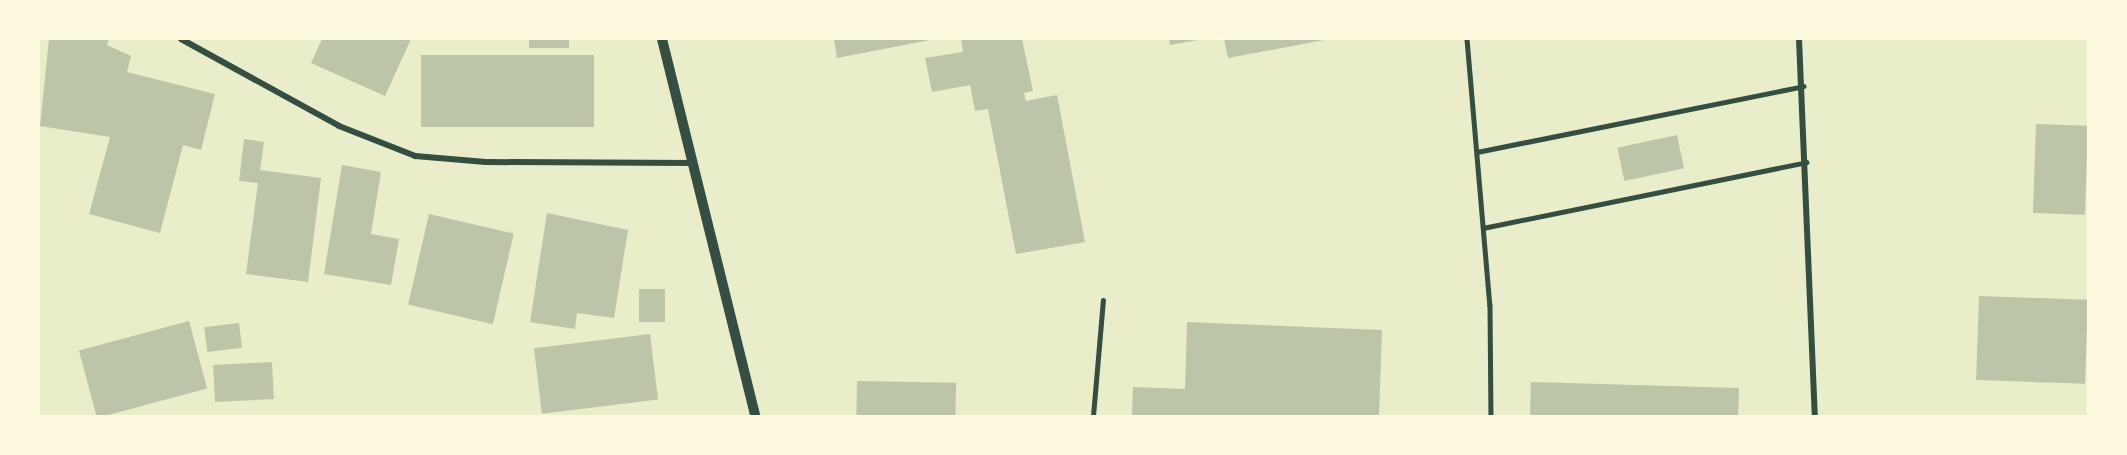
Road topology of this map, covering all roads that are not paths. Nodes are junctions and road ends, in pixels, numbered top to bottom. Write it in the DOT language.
graph roads {
  1 [pos="180,39"];
  2 [pos="662,39"];
  3 [pos="1467,39"];
  4 [pos="1799,39"];
  5 [pos="1803,86"];
  6 [pos="1477,152"];
  7 [pos="1806,162"];
  8 [pos="694,163"];
  9 [pos="1484,228"];
  10 [pos="1103,300"];
  11 [pos="755,416"];
  12 [pos="1093,416"];
  13 [pos="1491,416"];
  14 [pos="1815,416"];
  1 -- 8 [label="street"];
  2 -- 8 [label="street"];
  3 -- 6 [label="lane"];
  4 -- 5 [label="street"];
  5 -- 6 [label="lane"];
  5 -- 7 [label="street"];
  6 -- 9 [label="lane"];
  7 -- 9 [label="lane"];
  7 -- 14 [label="street"];
  8 -- 11 [label="street"];
  9 -- 13 [label="lane"];
  10 -- 12 [label="lane"];
}
